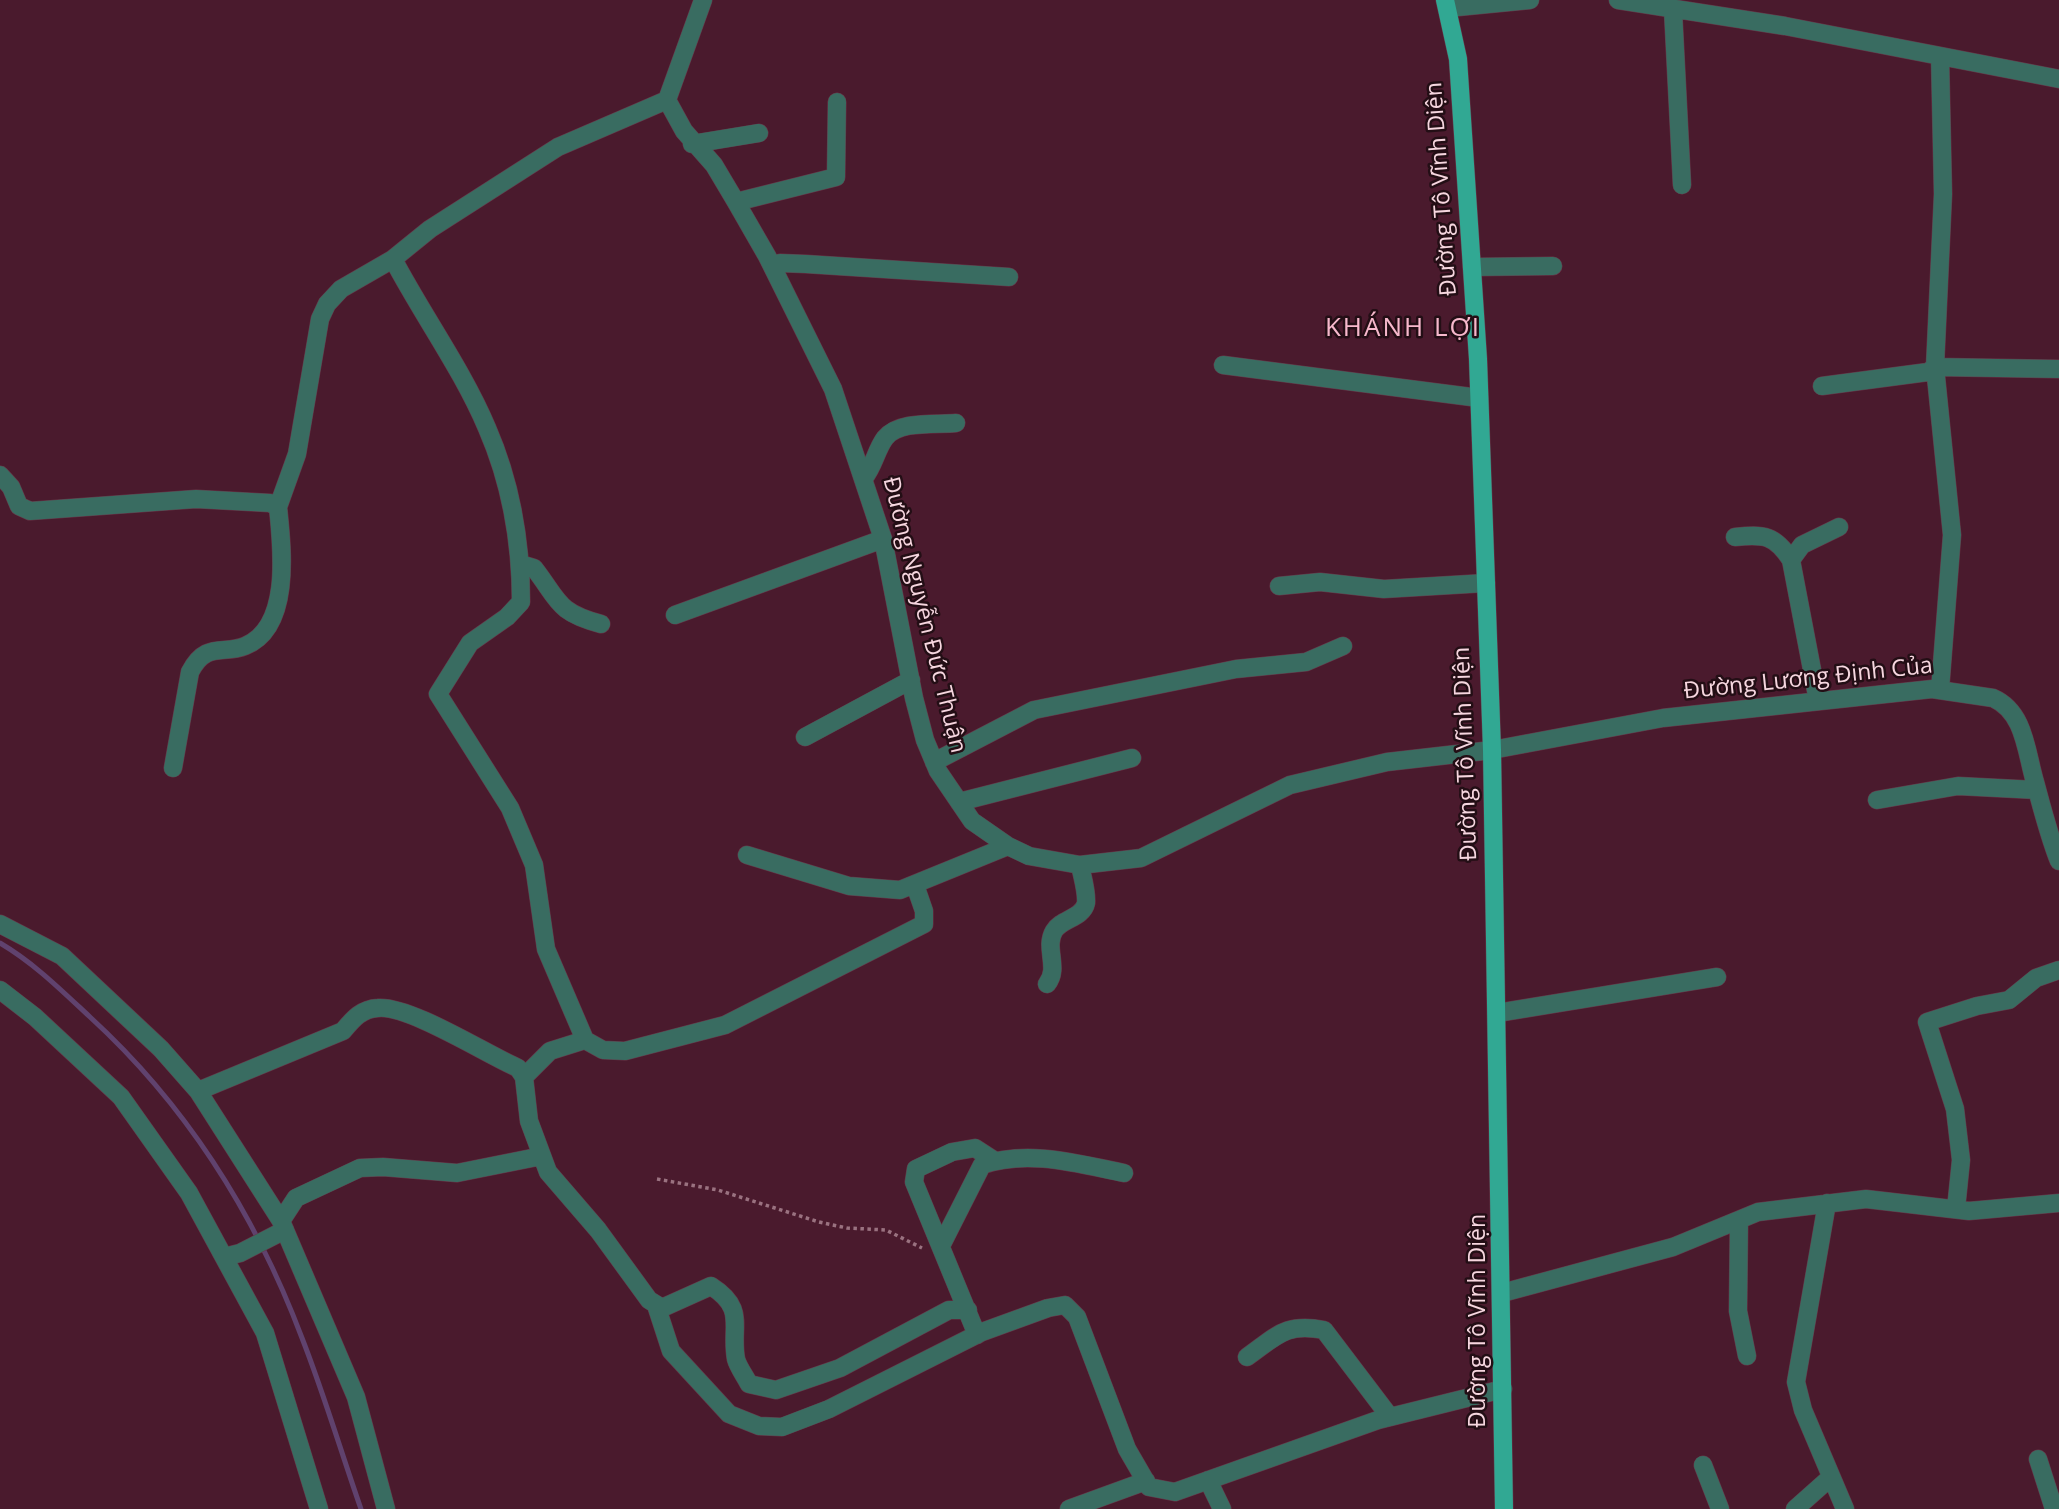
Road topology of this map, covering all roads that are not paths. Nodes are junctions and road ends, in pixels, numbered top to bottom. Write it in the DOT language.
graph roads {
  1 [pos="703,0"];
  2 [pos="1530,0"];
  3 [pos="1618,0"];
  4 [pos="1446,4"];
  5 [pos="1673,10"];
  6 [pos="1940,56"];
  7 [pos="2059,79"];
  8 [pos="667,100"];
  9 [pos="836,102"];
  10 [pos="760,133"];
  11 [pos="692,144"];
  12 [pos="1682,186"];
  13 [pos="736,202"];
  14 [pos="393,259"];
  15 [pos="772,266"];
  16 [pos="1472,267"];
  17 [pos="1553,267"];
  18 [pos="1009,277"];
  19 [pos="1223,365"];
  20 [pos="1935,367"];
  21 [pos="2059,369"];
  22 [pos="1822,386"];
  23 [pos="1479,398"];
  24 [pos="956,423"];
  25 [pos="0,475"];
  26 [pos="864,478"];
  27 [pos="278,507"];
  28 [pos="1839,527"];
  29 [pos="1735,537"];
  30 [pos="883,538"];
  31 [pos="1791,560"];
  32 [pos="521,564"];
  33 [pos="1486,583"];
  34 [pos="1279,586"];
  35 [pos="675,615"];
  36 [pos="601,624"];
  37 [pos="1343,646"];
  38 [pos="911,680"];
  39 [pos="1940,690"];
  40 [pos="1818,701"];
  41 [pos="805,737"];
  42 [pos="1492,750"];
  43 [pos="1132,758"];
  44 [pos="934,762"];
  45 [pos="173,768"];
  46 [pos="2037,790"];
  47 [pos="1877,800"];
  48 [pos="959,802"];
  49 [pos="1008,846"];
  50 [pos="747,855"];
  51 [pos="2059,860"];
  52 [pos="1080,865"];
  53 [pos="915,884"];
  54 [pos="0,924"];
  55 [pos="2059,970"];
  56 [pos="1717,977"];
  57 [pos="1047,984"];
  58 [pos="0,989"];
  59 [pos="1497,1013"];
  60 [pos="585,1040"];
  61 [pos="524,1077"];
  62 [pos="198,1091"];
  63 [pos="542,1156"];
  64 [pos="995,1161"];
  65 [pos="1124,1173"];
  66 [pos="1827,1203"];
  67 [pos="2059,1203"];
  68 [pos="1956,1209"];
  69 [pos="1740,1220"];
  70 [pos="281,1228"];
  71 [pos="933,1247"];
  72 [pos="232,1255"];
  73 [pos="1502,1293"];
  74 [pos="656,1304"];
  75 [pos="968,1310"];
  76 [pos="977,1335"];
  77 [pos="1747,1356"];
  78 [pos="1247,1357"];
  79 [pos="1503,1389"];
  80 [pos="1390,1417"];
  81 [pos="2038,1459"];
  82 [pos="1703,1465"];
  83 [pos="1831,1477"];
  84 [pos="1208,1480"];
  85 [pos="1146,1481"];
  86 [pos="1163,1490"];
  87 [pos="319,1509"];
  88 [pos="386,1509"];
  89 [pos="1069,1509"];
  90 [pos="1168,1509"];
  91 [pos="1222,1509"];
  92 [pos="1504,1509"];
  93 [pos="1720,1509"];
  94 [pos="1795,1509"];
  95 [pos="1845,1509"];
  96 [pos="2054,1509"];
  1 -- 8 [label="street"];
  2 -- 4 [label="street"];
  3 -- 5 [label="street"];
  4 -- 16 [label="main road, Đường Tô Vĩnh Diện"];
  5 -- 6 [label="street"];
  5 -- 12 [label="street"];
  6 -- 7 [label="street"];
  6 -- 20 [label="street"];
  8 -- 11 [label="street, Đường Nguyễn Đức Thuận"];
  8 -- 14 [label="street"];
  9 -- 13 [label="street"];
  10 -- 11 [label="street"];
  11 -- 13 [label="street, Đường Nguyễn Đức Thuận"];
  13 -- 15 [label="street, Đường Nguyễn Đức Thuận"];
  14 -- 27 [label="street"];
  14 -- 32 [label="street"];
  15 -- 18 [label="street"];
  15 -- 26 [label="street, Đường Nguyễn Đức Thuận"];
  16 -- 17 [label="street"];
  16 -- 23 [label="main road, Đường Tô Vĩnh Diện"];
  19 -- 23 [label="street"];
  20 -- 21 [label="street"];
  20 -- 22 [label="street"];
  20 -- 39 [label="street"];
  23 -- 33 [label="main road, Đường Tô Vĩnh Diện"];
  24 -- 26 [label="street"];
  25 -- 27 [label="street"];
  26 -- 30 [label="street, Đường Nguyễn Đức Thuận"];
  27 -- 45 [label="street"];
  28 -- 31 [label="street"];
  29 -- 31 [label="street"];
  30 -- 35 [label="street"];
  30 -- 38 [label="street, Đường Nguyễn Đức Thuận"];
  31 -- 40 [label="street"];
  32 -- 36 [label="street"];
  32 -- 60 [label="street"];
  33 -- 34 [label="street"];
  33 -- 42 [label="main road, Đường Tô Vĩnh Diện"];
  37 -- 44 [label="street"];
  38 -- 41 [label="street"];
  38 -- 44 [label="street, Đường Nguyễn Đức Thuận"];
  39 -- 40 [label="street, Đường Lương Định Của"];
  39 -- 46 [label="street, Đường Lương Định Của"];
  40 -- 42 [label="street, Đường Lương Định Của"];
  42 -- 52 [label="street, Đường Nguyễn Đức Thuận"];
  42 -- 59 [label="main road, Đường Tô Vĩnh Diện"];
  43 -- 48 [label="street"];
  44 -- 48 [label="street, Đường Nguyễn Đức Thuận"];
  46 -- 47 [label="street"];
  46 -- 51 [label="street, Đường Lương Định Của"];
  48 -- 49 [label="street, Đường Nguyễn Đức Thuận"];
  49 -- 52 [label="street, Đường Nguyễn Đức Thuận"];
  49 -- 53 [label="street"];
  50 -- 53 [label="street"];
  52 -- 57 [label="street"];
  53 -- 60 [label="street"];
  54 -- 62 [label="street"];
  55 -- 68 [label="street"];
  56 -- 59 [label="street"];
  58 -- 72 [label="street"];
  59 -- 73 [label="main road, Đường Tô Vĩnh Diện"];
  60 -- 61 [label="street"];
  61 -- 62 [label="street"];
  61 -- 63 [label="street"];
  62 -- 70 [label="street"];
  63 -- 70 [label="street"];
  63 -- 74 [label="street"];
  64 -- 65 [label="street"];
  64 -- 71 [label="street"];
  64 -- 71 [label="street"];
  66 -- 68 [label="street"];
  66 -- 69 [label="street"];
  66 -- 83 [label="street"];
  67 -- 68 [label="street"];
  69 -- 73 [label="street"];
  69 -- 77 [label="street"];
  70 -- 72 [label="street"];
  70 -- 88 [label="street"];
  71 -- 75 [label="street"];
  72 -- 87 [label="street"];
  73 -- 79 [label="main road, Đường Tô Vĩnh Diện"];
  74 -- 75 [label="street"];
  74 -- 76 [label="street"];
  75 -- 76 [label="street"];
  76 -- 85 [label="street"];
  78 -- 80 [label="street"];
  79 -- 80 [label="street"];
  79 -- 92 [label="main road, Đường Tô Vĩnh Diện"];
  80 -- 84 [label="street"];
  81 -- 96 [label="street"];
  82 -- 93 [label="street"];
  83 -- 94 [label="street"];
  83 -- 95 [label="street"];
  84 -- 86 [label="street"];
  84 -- 91 [label="street"];
  85 -- 86 [label="street"];
  85 -- 89 [label="street"];
  86 -- 90 [label="street"];
}
